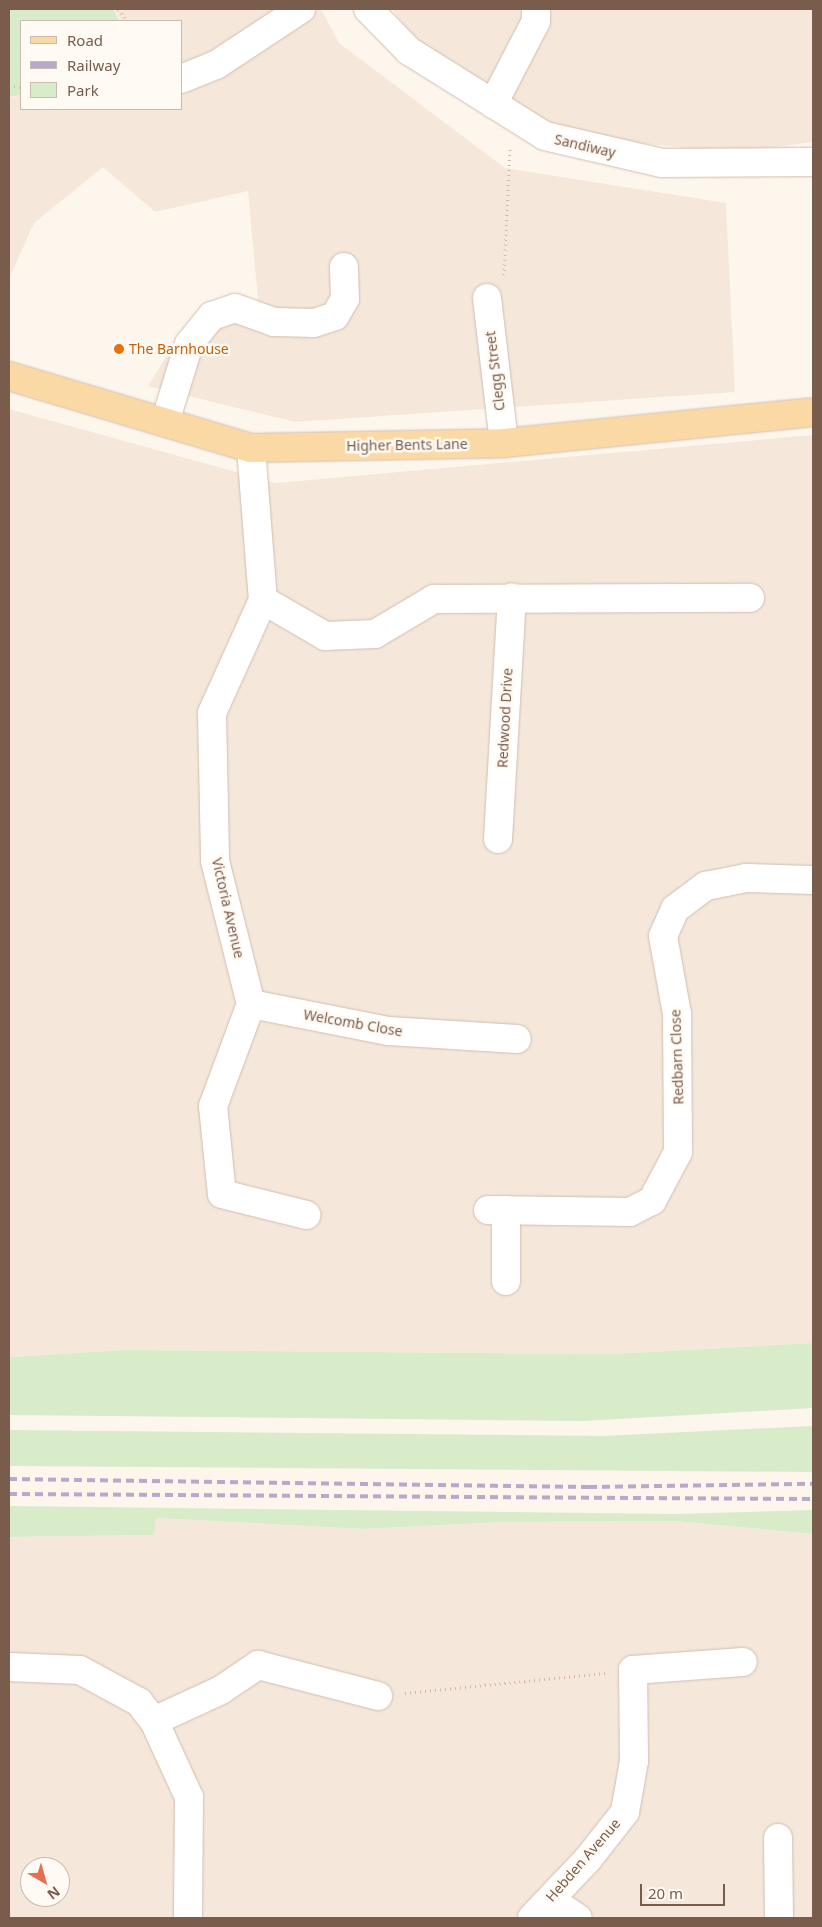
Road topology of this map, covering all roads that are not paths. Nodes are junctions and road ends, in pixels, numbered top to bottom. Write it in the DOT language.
graph roads {
  1 [pos="301,9"];
  2 [pos="368,9"];
  3 [pos="536,9"];
  4 [pos="182,79"];
  5 [pos="503,110"];
  6 [pos="813,162"];
  7 [pos="344,268"];
  8 [pos="486,298"];
  9 [pos="9,376"];
  10 [pos="813,412"];
  11 [pos="165,422"];
  12 [pos="504,443"];
  13 [pos="251,448"];
  14 [pos="512,597"];
  15 [pos="750,598"];
  16 [pos="263,600"];
  17 [pos="498,840"];
  18 [pos="813,880"];
  19 [pos="251,1004"];
  20 [pos="517,1039"];
  21 [pos="306,1215"];
  22 [pos="506,1281"];
  23 [pos="743,1662"];
  24 [pos="9,1667"];
  25 [pos="378,1696"];
  26 [pos="154,1722"];
  27 [pos="778,1838"];
  28 [pos="541,1909"];
  29 [pos="188,1918"];
  30 [pos="578,1918"];
  31 [pos="779,1918"];
  1 -- 4 [label="street"];
  2 -- 5 [label="street, Sandiway"];
  3 -- 5 [label="street"];
  5 -- 6 [label="street, Sandiway"];
  7 -- 11 [label="street"];
  8 -- 12 [label="street, Clegg Street"];
  9 -- 11 [label="main road, Higher Bents Lane"];
  10 -- 12 [label="main road, Higher Bents Lane"];
  11 -- 13 [label="main road, Higher Bents Lane"];
  12 -- 13 [label="main road, Higher Bents Lane"];
  13 -- 16 [label="street, Victoria Avenue"];
  14 -- 15 [label="street"];
  14 -- 16 [label="street"];
  14 -- 17 [label="street, Redwood Drive"];
  16 -- 19 [label="street, Victoria Avenue"];
  18 -- 22 [label="street, Redbarn Close"];
  19 -- 20 [label="street, Welcomb Close"];
  19 -- 21 [label="street"];
  23 -- 28 [label="street, Hebden Avenue"];
  24 -- 26 [label="street"];
  25 -- 26 [label="street"];
  26 -- 29 [label="street"];
  27 -- 31 [label="street"];
  28 -- 30 [label="street"];
}
